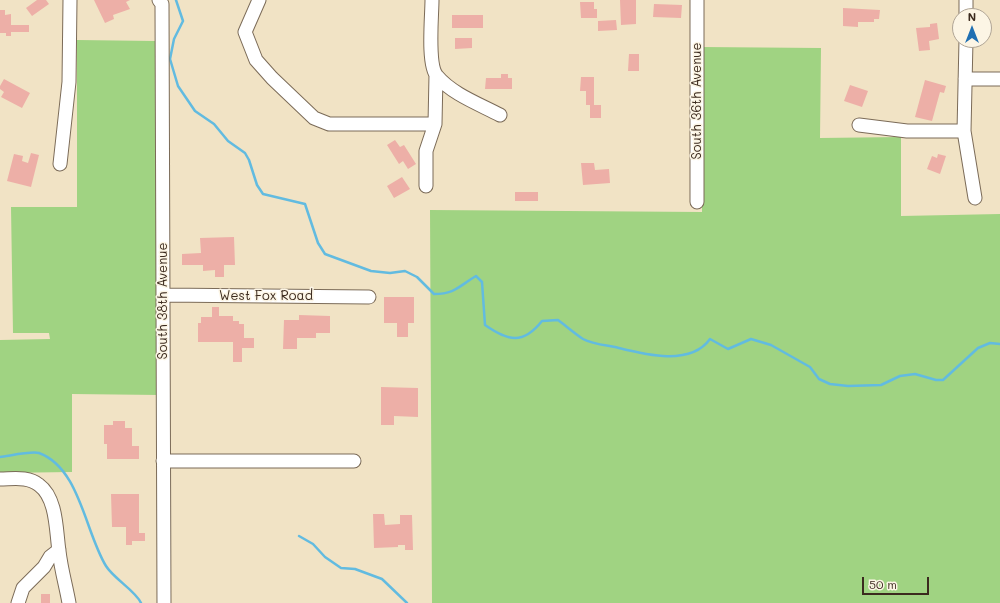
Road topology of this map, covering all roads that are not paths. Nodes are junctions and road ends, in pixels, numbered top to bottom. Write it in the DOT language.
graph roads {
  1 [pos="70,0"];
  2 [pos="159,0"];
  3 [pos="259,0"];
  4 [pos="432,0"];
  5 [pos="697,0"];
  6 [pos="966,48"];
  7 [pos="436,75"];
  8 [pos="965,79"];
  9 [pos="1000,79"];
  10 [pos="500,115"];
  11 [pos="435,124"];
  12 [pos="859,125"];
  13 [pos="964,131"];
  14 [pos="60,164"];
  15 [pos="426,186"];
  16 [pos="975,198"];
  17 [pos="697,202"];
  18 [pos="163,295"];
  19 [pos="369,297"];
  20 [pos="163,461"];
  21 [pos="354,461"];
  22 [pos="0,479"];
  23 [pos="59,550"];
  24 [pos="18,603"];
  25 [pos="69,603"];
  26 [pos="164,603"];
  1 -- 14 [label="street"];
  2 -- 18 [label="street, South 38th Avenue"];
  3 -- 11 [label="street"];
  4 -- 7 [label="street"];
  5 -- 17 [label="street, South 36th Avenue"];
  6 -- 8 [label="street"];
  7 -- 10 [label="street"];
  7 -- 11 [label="street"];
  8 -- 9 [label="street"];
  8 -- 13 [label="street"];
  11 -- 15 [label="street"];
  12 -- 13 [label="street"];
  13 -- 16 [label="street"];
  18 -- 19 [label="street, West Fox Road"];
  18 -- 20 [label="street, South 38th Avenue"];
  20 -- 21 [label="street"];
  20 -- 26 [label="street, South 38th Avenue"];
  22 -- 23 [label="street"];
  23 -- 24 [label="street"];
  23 -- 25 [label="street"];
}
